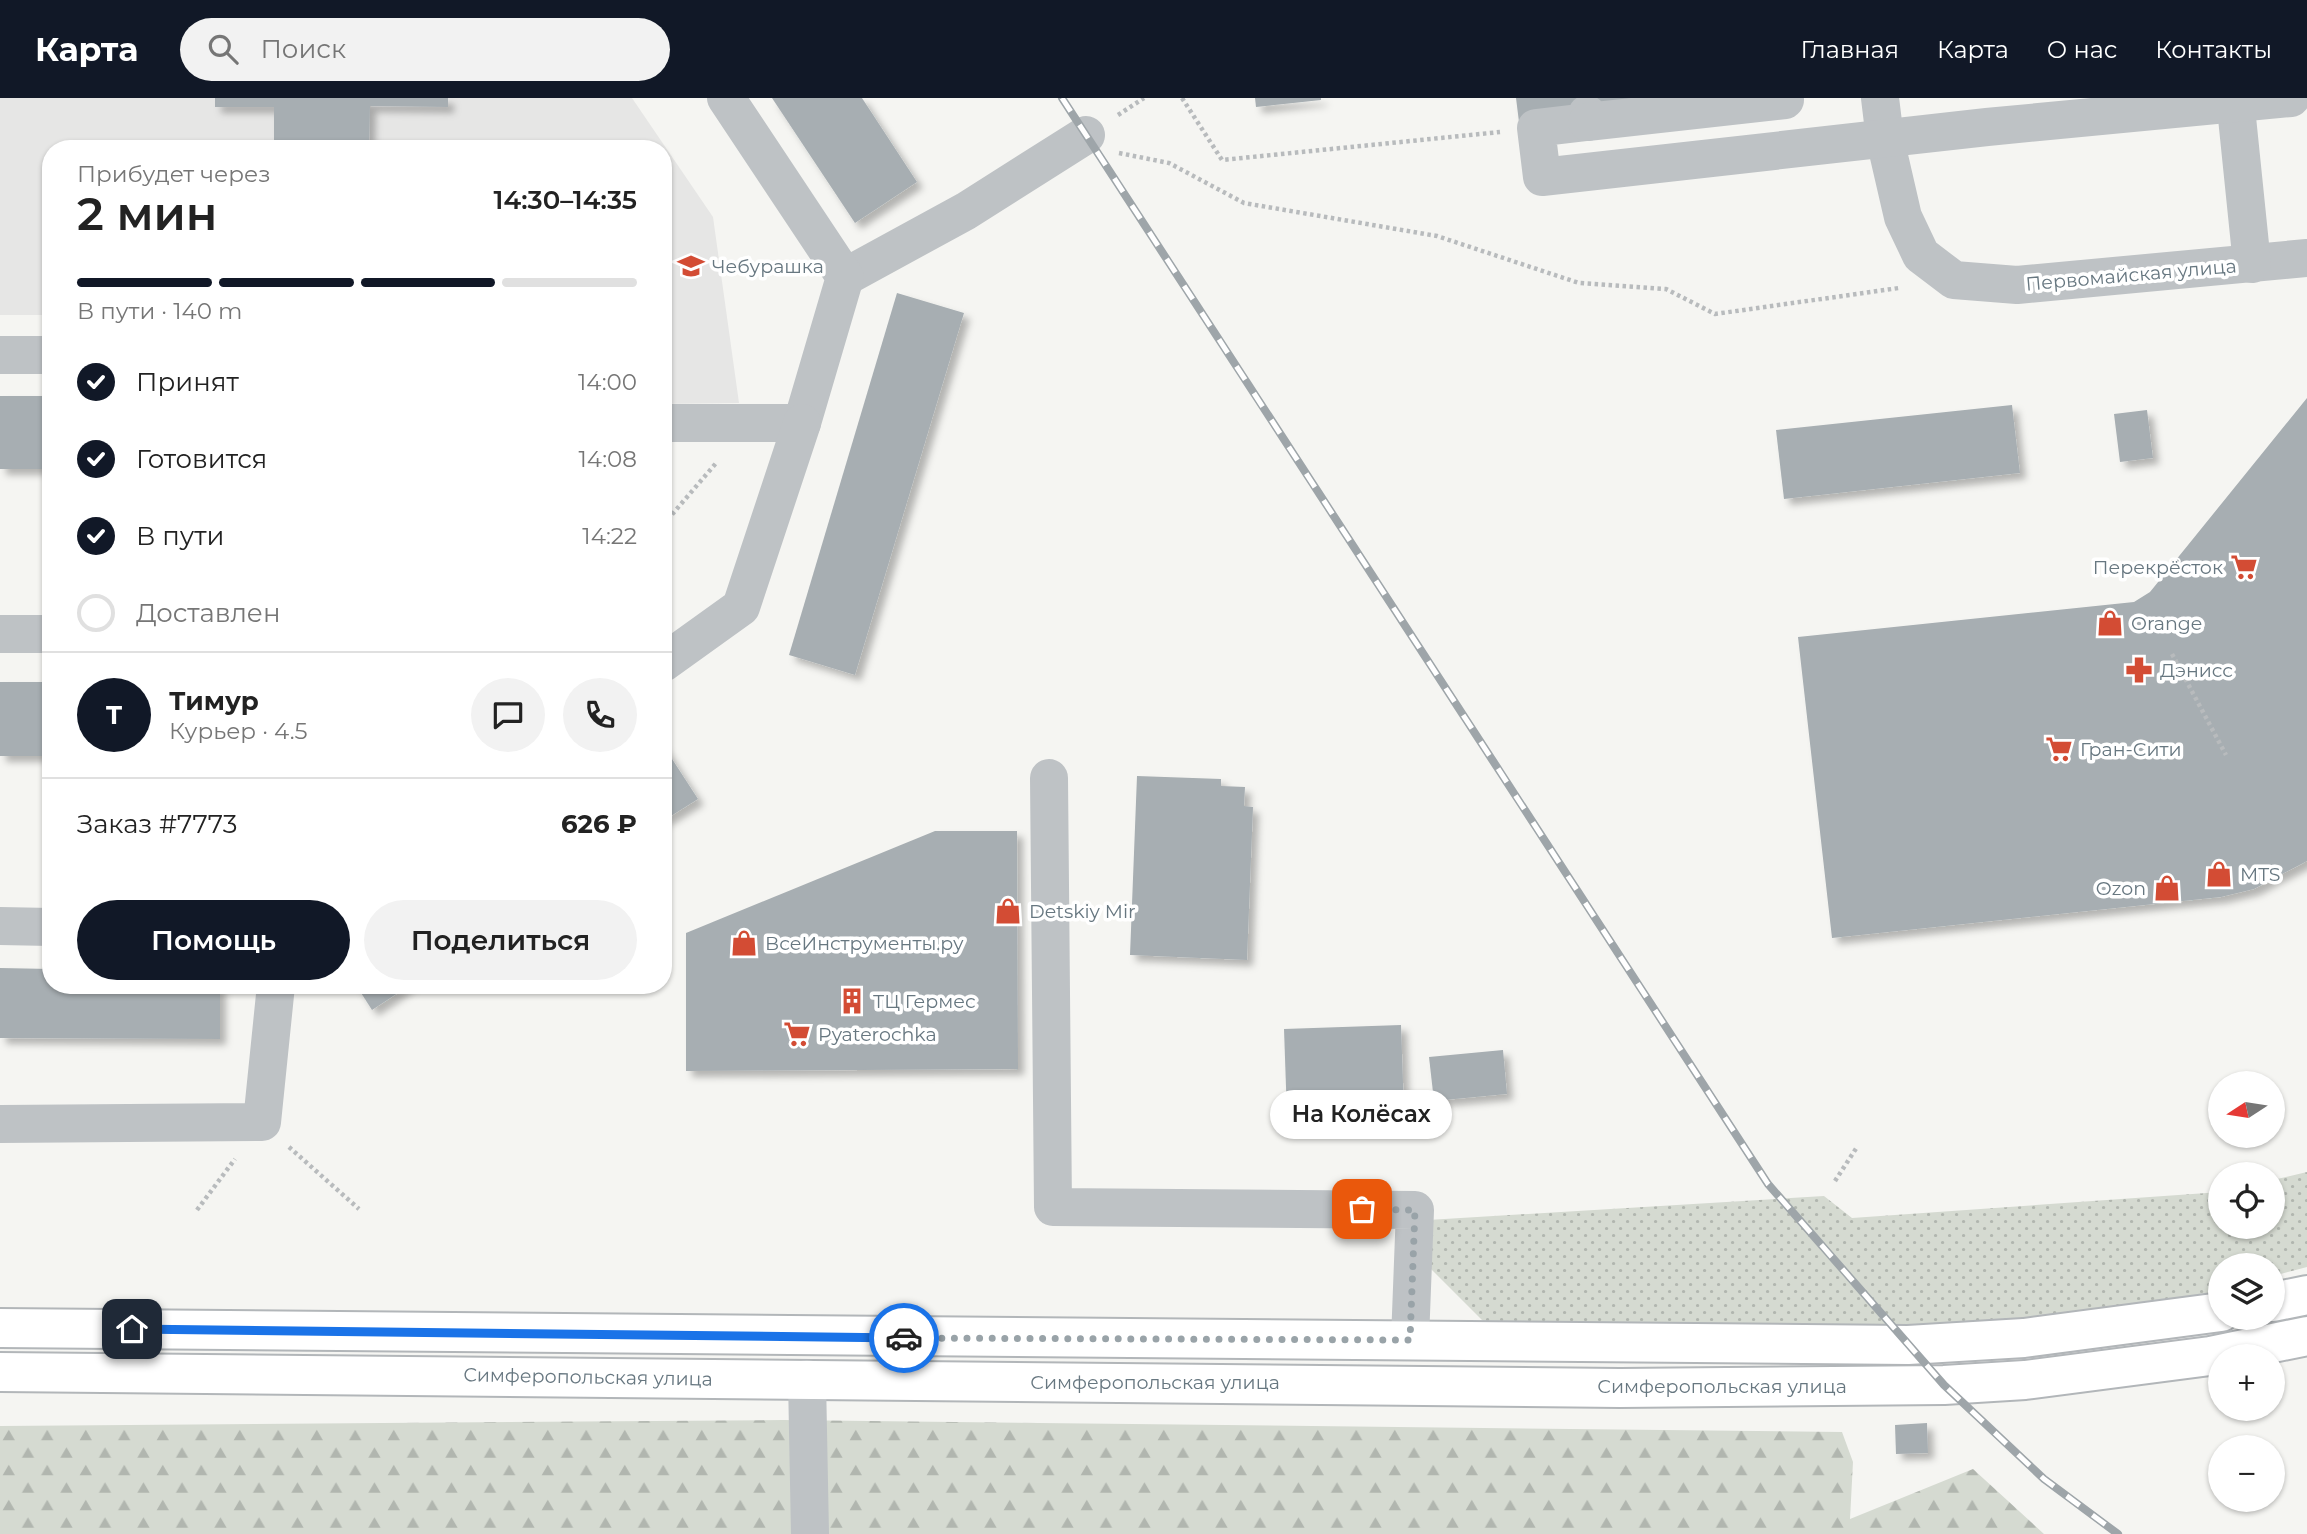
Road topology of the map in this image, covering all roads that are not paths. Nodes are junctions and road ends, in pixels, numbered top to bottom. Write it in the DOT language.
graph roads {
  1 [pos="726,98"];
  2 [pos="1880,98"];
  3 [pos="2291,98"];
  4 [pos="1785,100"];
  5 [pos="2235,101"];
  6 [pos="1885,139"];
  7 [pos="1096,143"];
  8 [pos="2307,258"];
  9 [pos="2252,264"];
  10 [pos="845,277"];
  11 [pos="0,355"];
  12 [pos="42,355"];
  13 [pos="672,423"];
  14 [pos="802,423"];
  15 [pos="0,634"];
  16 [pos="42,634"];
  17 [pos="672,657"];
  18 [pos="1049,778"];
  19 [pos="0,926"];
  20 [pos="42,927"];
  21 [pos="275,994"];
  22 [pos="0,1124"];
  23 [pos="2307,1294"];
  24 [pos="2285,1299"];
  25 [pos="2208,1314"];
  26 [pos="0,1328"];
  27 [pos="2307,1336"];
  28 [pos="1410,1340"];
  29 [pos="0,1372"];
  30 [pos="807,1379"];
  31 [pos="810,1534"];
  1 -- 10 [label="street"];
  2 -- 6 [label="street"];
  3 -- 5 [label="street"];
  4 -- 6 [label="street"];
  5 -- 6 [label="street"];
  5 -- 9 [label="street"];
  6 -- 9 [label="street, Первомайская улица"];
  7 -- 10 [label="street"];
  8 -- 9 [label="street, Первомайская улица"];
  10 -- 14 [label="street"];
  11 -- 12 [label="street"];
  13 -- 14 [label="street"];
  14 -- 17 [label="street"];
  15 -- 16 [label="street"];
  18 -- 28 [label="street"];
  19 -- 20 [label="street"];
  21 -- 22 [label="street"];
  23 -- 24 [label="main road"];
  25 -- 28 [label="main road"];
  26 -- 28 [label="main road"];
  27 -- 30 [label="main road, Симферопольская улица"];
  29 -- 30 [label="main road, Симферопольская улица"];
  30 -- 31 [label="street"];
}
